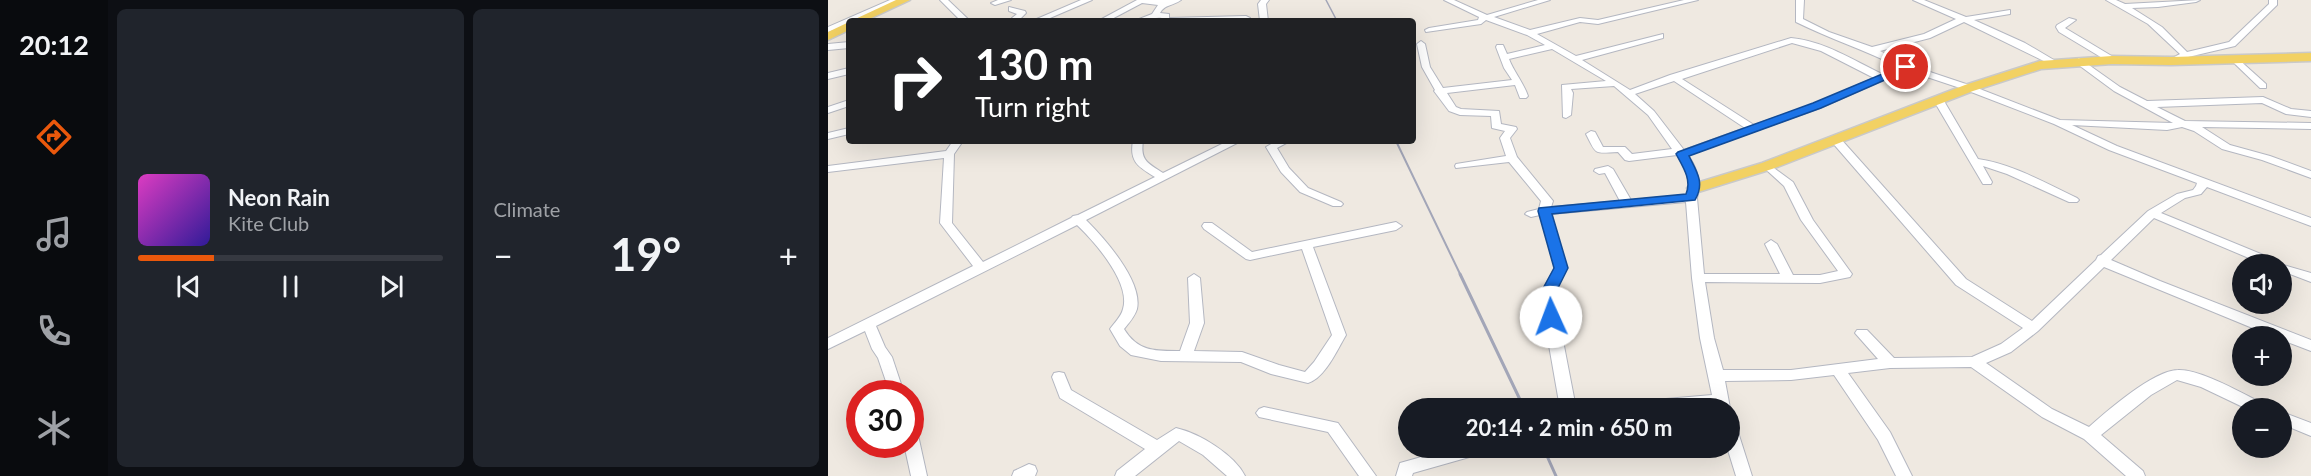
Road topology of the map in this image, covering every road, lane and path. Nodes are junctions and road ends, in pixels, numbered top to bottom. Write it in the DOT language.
graph roads {
  1 [pos="896,0"];
  2 [pos="905,0"];
  3 [pos="944,0"];
  4 [pos="1007,0"];
  5 [pos="1088,0"];
  6 [pos="1142,0"];
  7 [pos="1177,0"];
  8 [pos="1265,0"];
  9 [pos="1448,0"];
  10 [pos="1546,0"];
  11 [pos="1695,0"];
  12 [pos="1800,0"];
  13 [pos="1917,0"];
  14 [pos="2110,0"];
  15 [pos="2196,0"];
  16 [pos="2273,0"];
  17 [pos="995,3"];
  18 [pos="1166,3"];
  19 [pos="1185,6"];
  20 [pos="2125,6"];
  21 [pos="1012,9"];
  22 [pos="2007,12"];
  23 [pos="1155,15"];
  24 [pos="1485,16"];
  25 [pos="858,18"];
  26 [pos="863,18"];
  27 [pos="963,18"];
  28 [pos="1016,18"];
  29 [pos="1043,18"];
  30 [pos="1108,18"];
  31 [pos="1146,18"];
  32 [pos="1166,18"];
  33 [pos="1263,18"];
  34 [pos="1969,20"];
  35 [pos="2072,20"];
  36 [pos="846,23"];
  37 [pos="846,24"];
  38 [pos="828,30"];
  39 [pos="1430,30"];
  40 [pos="1530,33"];
  41 [pos="1660,36"];
  42 [pos="828,37"];
  43 [pos="1421,44"];
  44 [pos="846,45"];
  45 [pos="1554,46"];
  46 [pos="828,47"];
  47 [pos="1500,47"];
  48 [pos="1872,50"];
  49 [pos="2185,55"];
  50 [pos="1505,57"];
  51 [pos="2311,57"];
  52 [pos="1574,58"];
  53 [pos="2112,60"];
  54 [pos="2235,60"];
  55 [pos="2079,61"];
  56 [pos="2171,61"];
  57 [pos="2055,63"];
  58 [pos="1906,67"];
  59 [pos="846,72"];
  60 [pos="828,76"];
  61 [pos="1672,77"];
  62 [pos="1882,78"];
  63 [pos="1518,82"];
  64 [pos="1616,83"];
  65 [pos="2263,86"];
  66 [pos="1970,89"];
  67 [pos="1439,91"];
  68 [pos="1629,93"];
  69 [pos="1523,96"];
  70 [pos="1939,101"];
  71 [pos="846,104"];
  72 [pos="2148,104"];
  73 [pos="828,110"];
  74 [pos="2311,114"];
  75 [pos="1566,115"];
  76 [pos="2057,122"];
  77 [pos="2183,124"];
  78 [pos="2311,126"];
  79 [pos="1753,129"];
  80 [pos="846,132"];
  81 [pos="1591,134"];
  82 [pos="828,136"];
  83 [pos="1835,139"];
  84 [pos="956,144"];
  85 [pos="1138,144"];
  86 [pos="1230,144"];
  87 [pos="1278,144"];
  88 [pos="1681,152"];
  89 [pos="950,154"];
  90 [pos="1512,158"];
  91 [pos="1974,161"];
  92 [pos="1460,166"];
  93 [pos="1767,166"];
  94 [pos="828,169"];
  95 [pos="1599,171"];
  96 [pos="2311,175"];
  97 [pos="1161,176"];
  98 [pos="2202,180"];
  99 [pos="1987,182"];
  100 [pos="1693,193"];
  101 [pos="2073,200"];
  102 [pos="1627,203"];
  103 [pos="1337,204"];
  104 [pos="1538,213"];
  105 [pos="2152,213"];
  106 [pos="1077,218"];
  107 [pos="2311,222"];
  108 [pos="1208,226"];
  109 [pos="1396,226"];
  110 [pos="1306,243"];
  111 [pos="1771,244"];
  112 [pos="2250,254"];
  113 [pos="2102,259"];
  114 [pos="981,268"];
  115 [pos="2292,271"];
  116 [pos="1194,278"];
  117 [pos="1698,278"];
  118 [pos="1788,278"];
  119 [pos="2311,278"];
  120 [pos="869,324"];
  121 [pos="2033,328"];
  122 [pos="1862,333"];
  123 [pos="828,344"];
  124 [pos="2311,346"];
  125 [pos="1185,357"];
  126 [pos="1974,362"];
  127 [pos="1890,363"];
  128 [pos="1837,369"];
  129 [pos="1717,376"];
  130 [pos="1059,377"];
  131 [pos="893,380"];
  132 [pos="1566,398"];
  133 [pos="1719,398"];
  134 [pos="2236,398"];
  135 [pos="1264,413"];
  136 [pos="2292,422"];
  137 [pos="2311,430"];
  138 [pos="2090,435"];
  139 [pos="1157,448"];
  140 [pos="915,458"];
  141 [pos="1441,458"];
  142 [pos="1738,458"];
  143 [pos="919,476"];
  144 [pos="1123,476"];
  145 [pos="1237,476"];
  146 [pos="1368,476"];
  147 [pos="1404,476"];
  148 [pos="1744,476"];
  149 [pos="1904,476"];
  150 [pos="2137,476"];
  1 -- 25 [label="street"];
  2 -- 26 [label="main road"];
  3 -- 27 [label="street"];
  4 -- 17 [label="street"];
  5 -- 29 [label="street"];
  6 -- 18 [label="street"];
  6 -- 30 [label="street"];
  7 -- 18 [label="street"];
  8 -- 33 [label="street"];
  9 -- 24 [label="street"];
  10 -- 24 [label="street"];
  11 -- 40 [label="street"];
  12 -- 48 [label="street"];
  13 -- 34 [label="street"];
  14 -- 20 [label="street"];
  15 -- 20 [label="street"];
  16 -- 49 [label="street"];
  18 -- 19 [label="street"];
  18 -- 23 [label="street"];
  20 -- 49 [label="street"];
  21 -- 28 [label="street"];
  22 -- 34 [label="street"];
  23 -- 31 [label="street"];
  23 -- 32 [label="street"];
  24 -- 39 [label="street"];
  24 -- 40 [label="street"];
  34 -- 48 [label="street"];
  34 -- 57 [label="street"];
  35 -- 53 [label="street"];
  36 -- 38 [label="street"];
  37 -- 42 [label="main road"];
  40 -- 45 [label="street"];
  41 -- 52 [label="street"];
  43 -- 67 [label="street"];
  44 -- 46 [label="street"];
  45 -- 50 [label="street"];
  45 -- 52 [label="street"];
  47 -- 50 [label="street"];
  48 -- 58 [label="street"];
  49 -- 56 [label="street"];
  50 -- 63 [label="street"];
  51 -- 54 [label="main road"];
  52 -- 64 [label="street"];
  53 -- 55 [label="main road"];
  53 -- 56 [label="main road"];
  54 -- 56 [label="main road"];
  54 -- 65 [label="street"];
  55 -- 57 [label="main road"];
  55 -- 72 [label="street"];
  57 -- 66 [label="main road"];
  58 -- 62 [label="street"];
  58 -- 66 [label="street"];
  59 -- 60 [label="street"];
  61 -- 62 [label="street"];
  61 -- 68 [label="street"];
  61 -- 79 [label="street"];
  62 -- 79 [label="street"];
  63 -- 67 [label="street"];
  63 -- 69 [label="street"];
  64 -- 68 [label="street"];
  64 -- 75 [label="street"];
  66 -- 70 [label="main road"];
  66 -- 76 [label="street"];
  67 -- 90 [label="street"];
  68 -- 88 [label="street"];
  70 -- 83 [label="main road"];
  70 -- 91 [label="street"];
  71 -- 73 [label="street"];
  72 -- 74 [label="street"];
  72 -- 77 [label="street"];
  76 -- 77 [label="street"];
  76 -- 98 [label="street"];
  77 -- 78 [label="street"];
  77 -- 96 [label="street"];
  79 -- 88 [label="street"];
  80 -- 82 [label="street"];
  81 -- 88 [label="street"];
  83 -- 93 [label="main road"];
  83 -- 121 [label="street"];
  84 -- 89 [label="street"];
  85 -- 97 [label="street"];
  86 -- 97 [label="street"];
  87 -- 103 [label="street"];
  88 -- 100 [label="street"];
  89 -- 94 [label="street"];
  89 -- 114 [label="street"];
  90 -- 92 [label="street"];
  90 -- 104 [label="street"];
  91 -- 99 [label="street"];
  91 -- 101 [label="street"];
  93 -- 100 [label="main road"];
  93 -- 118 [label="street"];
  95 -- 102 [label="street"];
  97 -- 106 [label="street"];
  98 -- 105 [label="street"];
  98 -- 107 [label="street"];
  100 -- 102 [label="street"];
  100 -- 117 [label="street"];
  102 -- 104 [label="street"];
  104 -- 132 [label="street"];
  105 -- 112 [label="street"];
  105 -- 113 [label="street"];
  106 -- 114 [label="street"];
  106 -- 125 [label="street"];
  108 -- 110 [label="street"];
  109 -- 110 [label="street"];
  110 -- 125 [label="street"];
  111 -- 118 [label="street"];
  113 -- 121 [label="street"];
  113 -- 124 [label="street"];
  114 -- 120 [label="street"];
  115 -- 119 [label="street"];
  116 -- 125 [label="street"];
  117 -- 118 [label="street"];
  117 -- 129 [label="street"];
  120 -- 123 [label="street"];
  120 -- 131 [label="street"];
  121 -- 126 [label="street"];
  122 -- 127 [label="street"];
  126 -- 127 [label="street"];
  126 -- 138 [label="street"];
  127 -- 128 [label="street"];
  128 -- 129 [label="street"];
  128 -- 149 [label="street"];
  129 -- 133 [label="street"];
  130 -- 139 [label="street"];
  134 -- 138 [label="street"];
  135 -- 146 [label="street"];
  136 -- 137 [label="street"];
  138 -- 150 [label="street"];
  139 -- 144 [label="street"];
  139 -- 145 [label="street"];
  140 -- 143 [label="street"];
  141 -- 147 [label="street"];
  142 -- 148 [label="street"];
}
